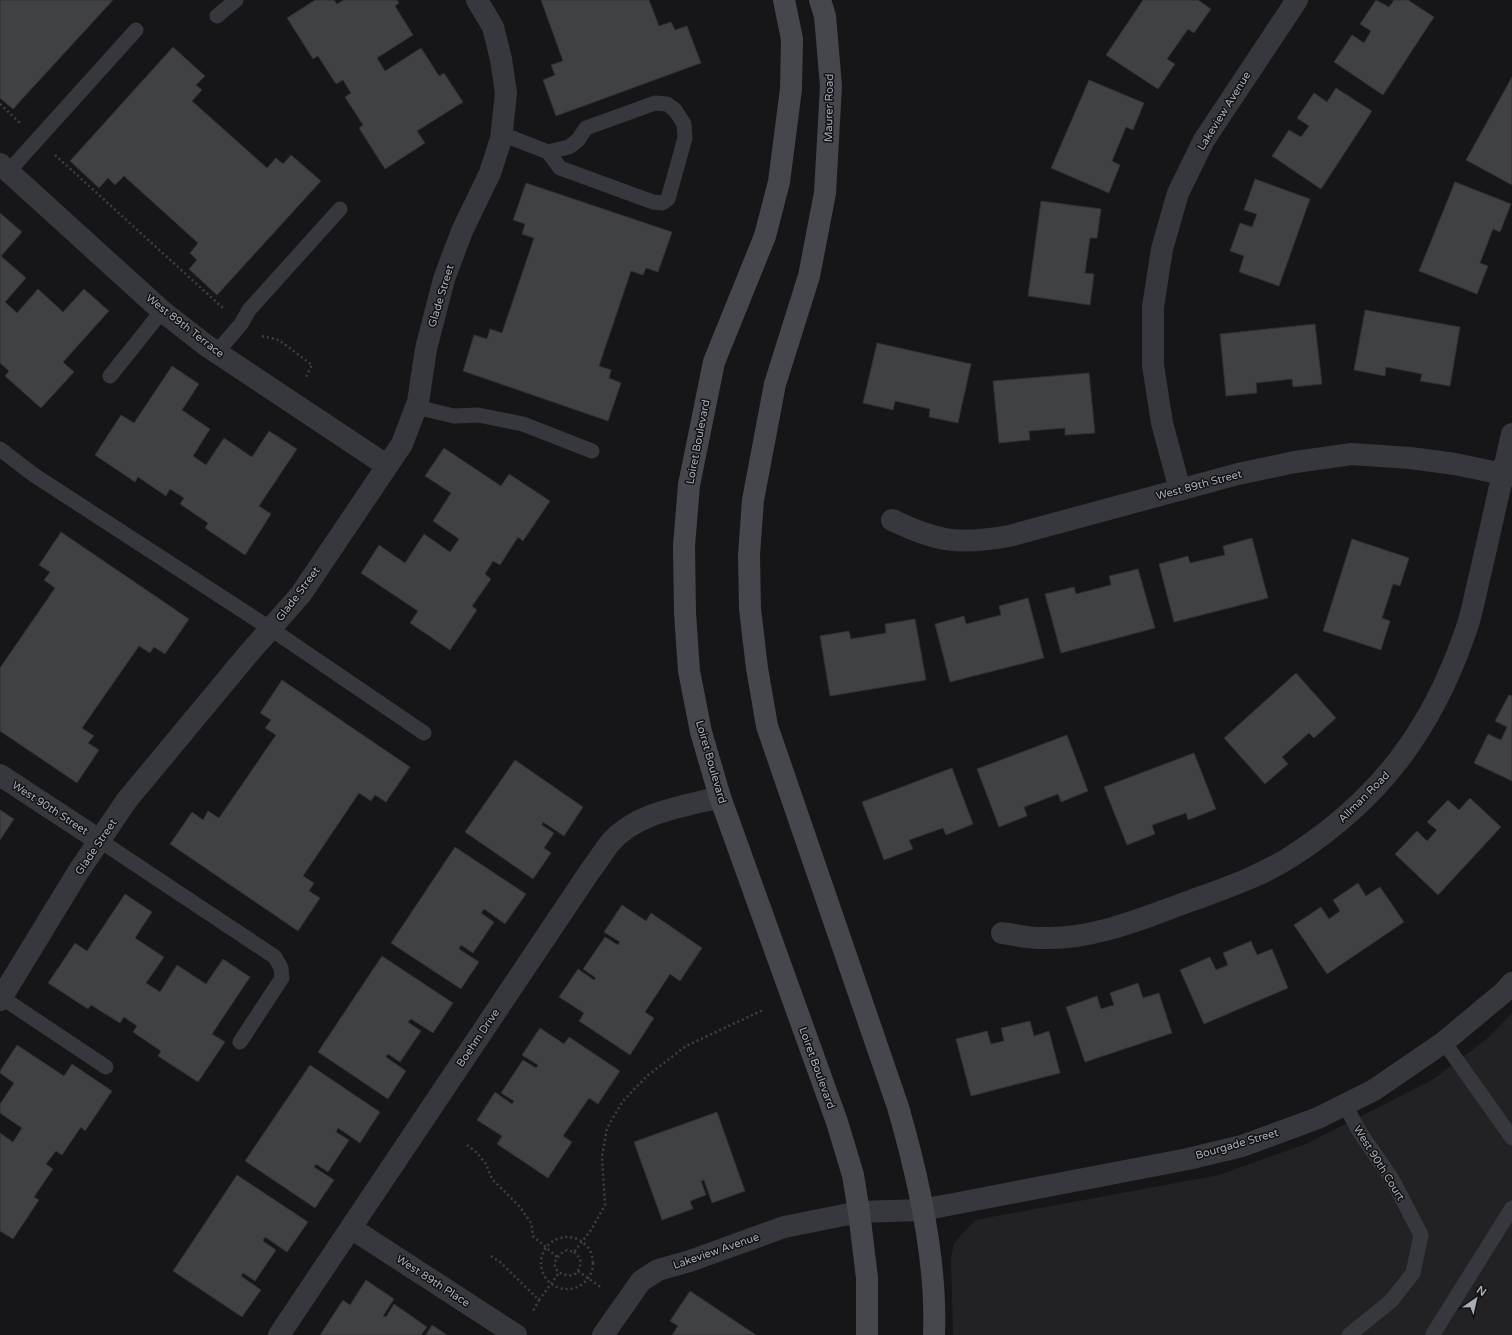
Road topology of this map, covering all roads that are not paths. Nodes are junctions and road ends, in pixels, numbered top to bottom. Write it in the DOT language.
graph roads {
  1 [pos="236,0"];
  2 [pos="477,0"];
  3 [pos="784,0"];
  4 [pos="820,0"];
  5 [pos="1297,0"];
  6 [pos="217,16"];
  7 [pos="136,30"];
  8 [pos="502,137"];
  9 [pos="548,152"];
  10 [pos="4,168"];
  11 [pos="340,209"];
  12 [pos="162,311"];
  13 [pos="217,352"];
  14 [pos="110,376"];
  15 [pos="416,407"];
  16 [pos="1512,434"];
  17 [pos="0,450"];
  18 [pos="592,451"];
  19 [pos="386,466"];
  20 [pos="1508,475"];
  21 [pos="1180,490"];
  22 [pos="892,520"];
  23 [pos="271,630"];
  24 [pos="424,733"];
  25 [pos="0,775"];
  26 [pos="720,797"];
  27 [pos="99,840"];
  28 [pos="1002,933"];
  29 [pos="1512,983"];
  30 [pos="1,998"];
  31 [pos="240,1042"];
  32 [pos="1444,1042"];
  33 [pos="106,1066"];
  34 [pos="1344,1105"];
  35 [pos="1512,1138"];
  36 [pos="1512,1208"];
  37 [pos="922,1210"];
  38 [pos="859,1212"];
  39 [pos="351,1228"];
  40 [pos="1433,1334"];
  41 [pos="279,1335"];
  42 [pos="516,1335"];
  43 [pos="603,1335"];
  44 [pos="868,1335"];
  45 [pos="934,1335"];
  46 [pos="1349,1335"];
  1 -- 6 [label="lane"];
  2 -- 8 [label="street"];
  3 -- 26 [label="street, Loiret Boulevard"];
  4 -- 37 [label="street, Maurer Road"];
  5 -- 21 [label="street, Lakeview Avenue"];
  7 -- 10 [label="lane"];
  8 -- 9 [label="lane"];
  8 -- 15 [label="street, Glade Street"];
  9 -- 9 [label="lane"];
  10 -- 12 [label="street, West 89th Terrace"];
  11 -- 13 [label="lane"];
  12 -- 13 [label="street, West 89th Terrace"];
  12 -- 14 [label="lane"];
  13 -- 19 [label="street, West 89th Terrace"];
  15 -- 18 [label="lane"];
  15 -- 19 [label="street, Glade Street"];
  16 -- 20 [label="street, Allman Road"];
  17 -- 23 [label="lane"];
  19 -- 23 [label="street, Glade Street"];
  20 -- 21 [label="street, West 89th Street"];
  20 -- 28 [label="street, Allman Road"];
  21 -- 22 [label="street, West 89th Street"];
  23 -- 24 [label="lane"];
  23 -- 27 [label="street, Glade Street"];
  25 -- 27 [label="street, West 90th Street"];
  26 -- 38 [label="street, Loiret Boulevard"];
  26 -- 39 [label="street, Boehm Drive"];
  27 -- 30 [label="street, Glade Street"];
  27 -- 31 [label="lane"];
  29 -- 32 [label="street, Bourgade Street"];
  30 -- 33 [label="lane"];
  32 -- 34 [label="street, Bourgade Street"];
  32 -- 35 [label="lane"];
  34 -- 37 [label="street, Bourgade Street"];
  34 -- 46 [label="lane, West 90th Court"];
  36 -- 40 [label="lane"];
  37 -- 38 [label="street, Bourgade Street"];
  37 -- 45 [label="street"];
  38 -- 43 [label="street, Lakeview Avenue"];
  38 -- 44 [label="street, Loiret Boulevard"];
  39 -- 41 [label="street, Boehm Drive"];
  39 -- 42 [label="street, West 89th Place"];
}
